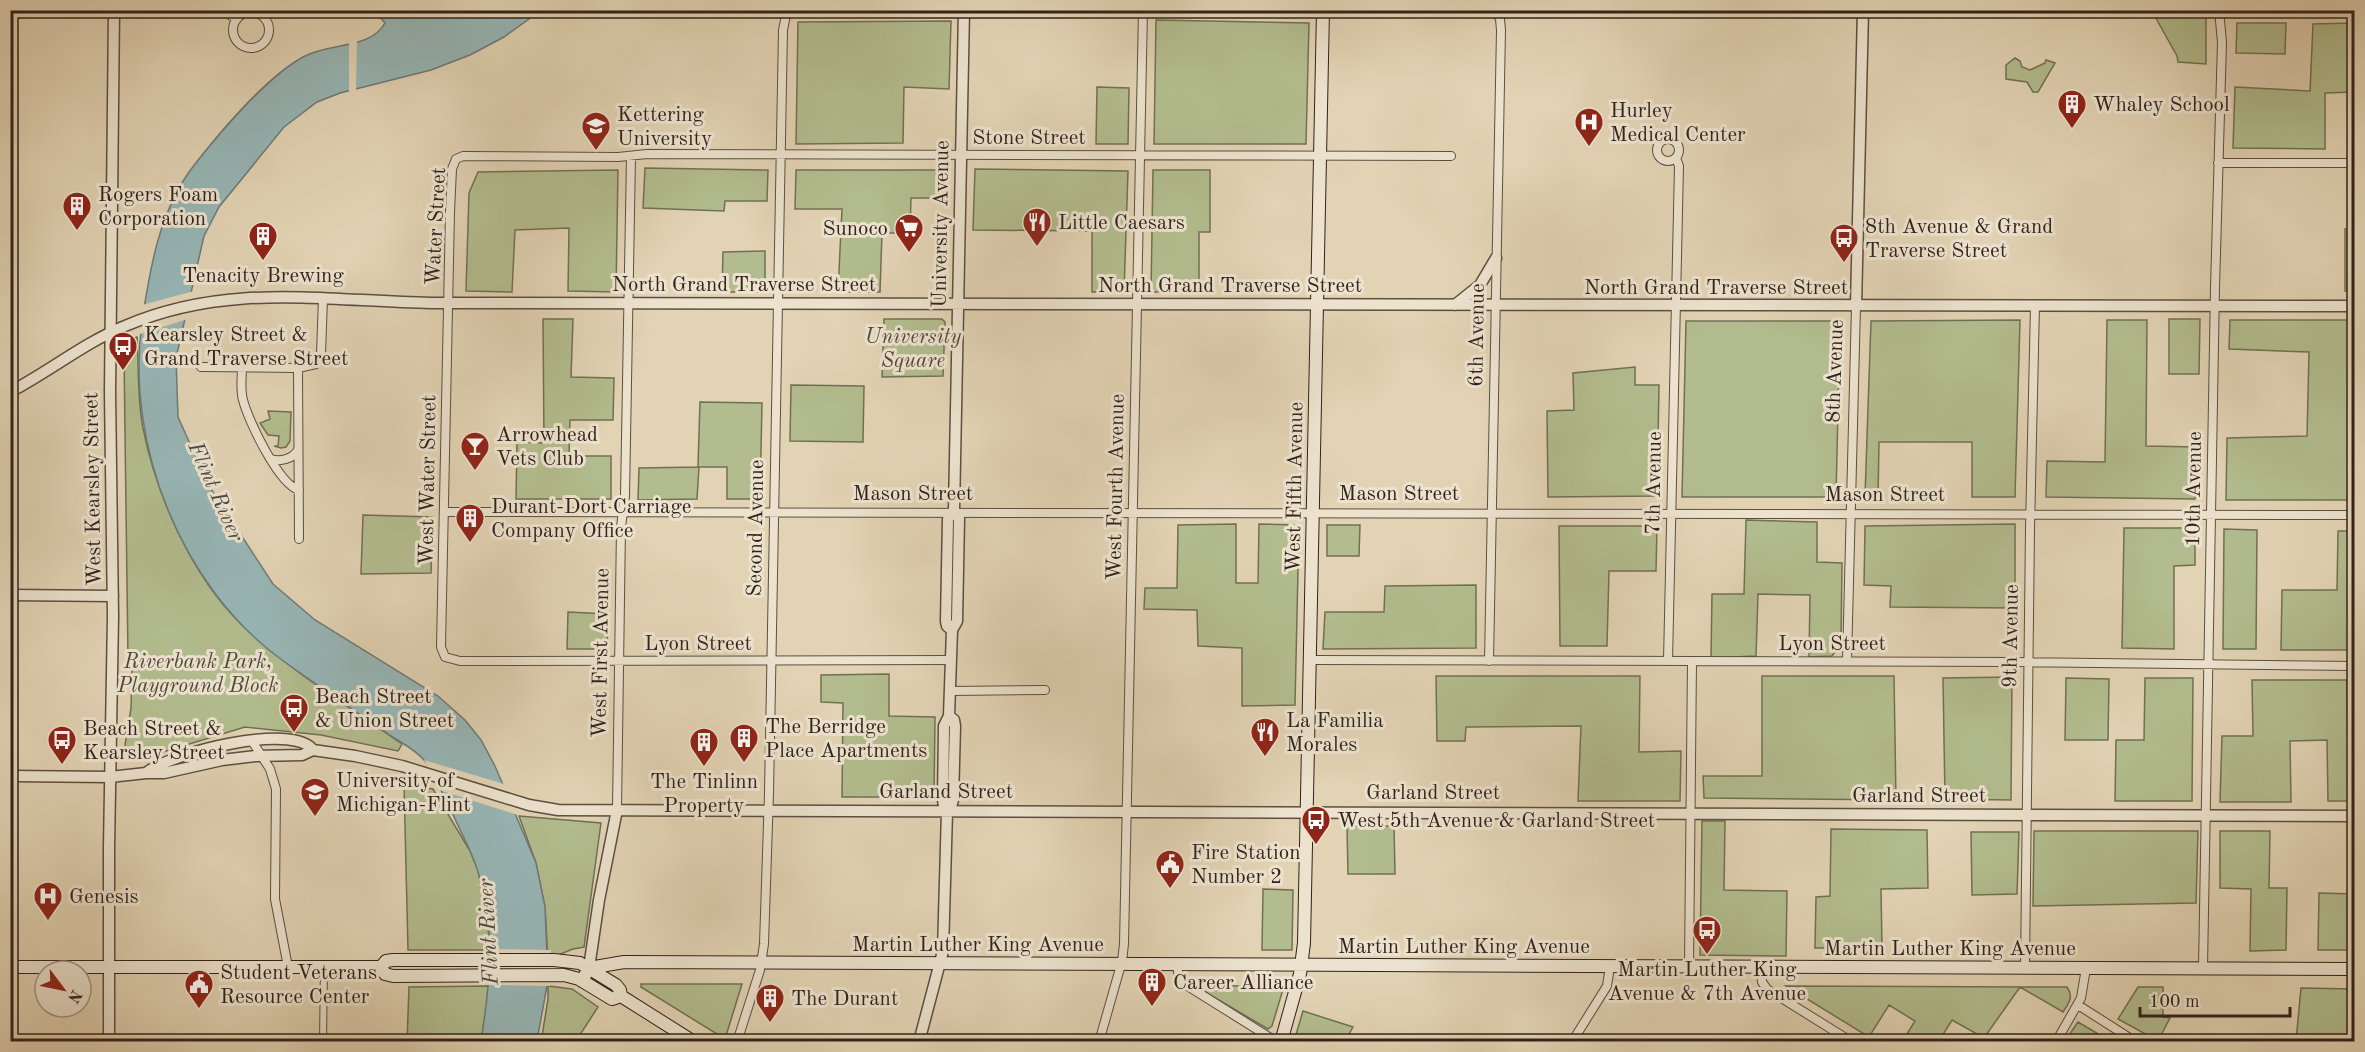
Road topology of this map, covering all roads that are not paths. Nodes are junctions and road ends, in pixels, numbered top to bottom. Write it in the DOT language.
graph roads {
  1 [pos="114,10"];
  2 [pos="221,10"];
  3 [pos="964,10"];
  4 [pos="1143,10"];
  5 [pos="1323,10"];
  6 [pos="1863,10"];
  7 [pos="2219,10"];
  8 [pos="786,11"];
  9 [pos="1496,11"];
  10 [pos="237,19"];
  11 [pos="781,155"];
  12 [pos="961,155"];
  13 [pos="463,156"];
  14 [pos="631,156"];
  15 [pos="1140,156"];
  16 [pos="1320,156"];
  17 [pos="1451,156"];
  18 [pos="1676,158"];
  19 [pos="2218,163"];
  20 [pos="2355,164"];
  21 [pos="1496,258"];
  22 [pos="323,298"];
  23 [pos="449,303"];
  24 [pos="628,303"];
  25 [pos="778,304"];
  26 [pos="958,304"];
  27 [pos="1137,304"];
  28 [pos="1317,305"];
  29 [pos="1495,305"];
  30 [pos="2035,305"];
  31 [pos="2214,305"];
  32 [pos="1455,306"];
  33 [pos="1675,306"];
  34 [pos="1856,306"];
  35 [pos="2355,306"];
  36 [pos="111,332"];
  37 [pos="201,366"];
  38 [pos="242,367"];
  39 [pos="298,368"];
  40 [pos="10,392"];
  41 [pos="298,450"];
  42 [pos="271,459"];
  43 [pos="299,490"];
  44 [pos="954,510"];
  45 [pos="1133,510"];
  46 [pos="622,511"];
  47 [pos="773,511"];
  48 [pos="1313,511"];
  49 [pos="1491,511"];
  50 [pos="1671,511"];
  51 [pos="444,512"];
  52 [pos="1850,512"];
  53 [pos="2030,512"];
  54 [pos="2211,514"];
  55 [pos="2355,515"];
  56 [pos="299,539"];
  57 [pos="10,595"];
  58 [pos="113,596"];
  59 [pos="445,657"];
  60 [pos="771,660"];
  61 [pos="951,660"];
  62 [pos="1310,660"];
  63 [pos="619,661"];
  64 [pos="1489,661"];
  65 [pos="1668,661"];
  66 [pos="1692,661"];
  67 [pos="1847,661"];
  68 [pos="2028,662"];
  69 [pos="2208,664"];
  70 [pos="2355,666"];
  71 [pos="1045,690"];
  72 [pos="950,691"];
  73 [pos="252,741"];
  74 [pos="313,750"];
  75 [pos="262,755"];
  76 [pos="146,773"];
  77 [pos="10,776"];
  78 [pos="110,777"];
  79 [pos="617,810"];
  80 [pos="947,811"];
  81 [pos="1127,811"];
  82 [pos="1307,811"];
  83 [pos="768,812"];
  84 [pos="1690,813"];
  85 [pos="2026,816"];
  86 [pos="2206,816"];
  87 [pos="2355,816"];
  88 [pos="761,963"];
  89 [pos="941,964"];
  90 [pos="1121,964"];
  91 [pos="1177,965"];
  92 [pos="1302,965"];
  93 [pos="1610,966"];
  94 [pos="1689,966"];
  95 [pos="10,967"];
  96 [pos="288,967"];
  97 [pos="324,967"];
  98 [pos="1761,967"];
  99 [pos="108,968"];
  100 [pos="381,968"];
  101 [pos="589,968"];
  102 [pos="2025,968"];
  103 [pos="2086,968"];
  104 [pos="2203,968"];
  105 [pos="2355,969"];
  106 [pos="582,981"];
  107 [pos="621,996"];
  108 [pos="2078,1005"];
  109 [pos="108,1041"];
  110 [pos="323,1041"];
  111 [pos="694,1041"];
  112 [pos="737,1041"];
  113 [pos="919,1041"];
  114 [pos="1099,1041"];
  115 [pos="1279,1041"];
  116 [pos="1572,1041"];
  117 [pos="1852,1041"];
  118 [pos="2056,1041"];
  119 [pos="2136,1041"];
  1 -- 36 [label="street, West Kearsley Street"];
  2 -- 10 [label="street"];
  3 -- 12 [label="street, University Avenue"];
  4 -- 15 [label="street, West Fourth Avenue"];
  5 -- 16 [label="main road, West Fifth Avenue"];
  6 -- 34 [label="street, 8th Avenue"];
  7 -- 19 [label="street, 10th Avenue"];
  8 -- 11 [label="street, Second Avenue"];
  9 -- 21 [label="street, 6th Avenue"];
  10 -- 10 [label="street"];
  11 -- 12 [label="street, Stone Street"];
  11 -- 14 [label="street, Stone Street"];
  11 -- 25 [label="street, Second Avenue"];
  12 -- 15 [label="street, Stone Street"];
  12 -- 26 [label="street, University Avenue"];
  13 -- 14 [label="street, Stone Street"];
  13 -- 23 [label="street, Water Street"];
  14 -- 24 [label="street, West First Avenue"];
  15 -- 16 [label="street, Stone Street"];
  15 -- 27 [label="street, West Fourth Avenue"];
  16 -- 17 [label="street, Stone Street"];
  16 -- 28 [label="main road, West Fifth Avenue"];
  18 -- 33 [label="street, 7th Avenue"];
  19 -- 20 [label="street"];
  19 -- 31 [label="street, 10th Avenue"];
  21 -- 29 [label="street, 6th Avenue"];
  21 -- 32 [label="street"];
  22 -- 23 [label="street, North Grand Traverse Street"];
  22 -- 36 [label="street, North Grand Traverse Street"];
  22 -- 39 [label="street"];
  23 -- 24 [label="street, North Grand Traverse Street"];
  23 -- 51 [label="street, West Water Street"];
  24 -- 25 [label="street, North Grand Traverse Street"];
  24 -- 46 [label="street, West First Avenue"];
  25 -- 26 [label="street, North Grand Traverse Street"];
  25 -- 47 [label="street, Second Avenue"];
  26 -- 27 [label="street, North Grand Traverse Street"];
  26 -- 44 [label="street, University Avenue"];
  27 -- 28 [label="street, North Grand Traverse Street"];
  27 -- 45 [label="street, West Fourth Avenue"];
  28 -- 32 [label="street, North Grand Traverse Street"];
  28 -- 48 [label="main road, West Fifth Avenue"];
  29 -- 32 [label="street, North Grand Traverse Street"];
  29 -- 33 [label="street, North Grand Traverse Street"];
  29 -- 49 [label="street, 6th Avenue"];
  30 -- 31 [label="street, North Grand Traverse Street"];
  30 -- 34 [label="street, North Grand Traverse Street"];
  30 -- 53 [label="street, 9th Avenue"];
  31 -- 35 [label="street, North Grand Traverse Street"];
  31 -- 54 [label="street, 10th Avenue"];
  33 -- 34 [label="street, North Grand Traverse Street"];
  33 -- 50 [label="street, 7th Avenue"];
  34 -- 52 [label="street, 8th Avenue"];
  36 -- 40 [label="street, North Grand Traverse Street"];
  36 -- 58 [label="street, West Kearsley Street"];
  37 -- 38 [label="street"];
  38 -- 39 [label="street"];
  38 -- 42 [label="street"];
  39 -- 41 [label="street"];
  41 -- 42 [label="street"];
  41 -- 43 [label="street"];
  42 -- 43 [label="street"];
  43 -- 56 [label="street"];
  44 -- 45 [label="street, Mason Street"];
  44 -- 47 [label="street, Mason Street"];
  44 -- 61 [label="street, University Avenue"];
  45 -- 48 [label="street, Mason Street"];
  45 -- 81 [label="street, West Fourth Avenue"];
  46 -- 47 [label="street, Mason Street"];
  46 -- 51 [label="street, Mason Street"];
  46 -- 63 [label="street, West First Avenue"];
  47 -- 60 [label="street, Second Avenue"];
  48 -- 49 [label="street, Mason Street"];
  48 -- 62 [label="main road, West Fifth Avenue"];
  49 -- 50 [label="street, Mason Street"];
  49 -- 64 [label="street, 6th Avenue"];
  50 -- 52 [label="street, Mason Street"];
  50 -- 65 [label="street, 7th Avenue"];
  51 -- 59 [label="street, West Water Street"];
  52 -- 53 [label="street, Mason Street"];
  52 -- 67 [label="street, 8th Avenue"];
  53 -- 54 [label="street, Mason Street"];
  53 -- 68 [label="street, 9th Avenue"];
  54 -- 55 [label="street, Mason Street"];
  54 -- 69 [label="street, 10th Avenue"];
  57 -- 58 [label="street"];
  58 -- 78 [label="street, West Kearsley Street"];
  59 -- 63 [label="street, Lyon Street"];
  60 -- 61 [label="street, Lyon Street"];
  60 -- 63 [label="street, Lyon Street"];
  60 -- 83 [label="street, Second Avenue"];
  61 -- 72 [label="street, University Avenue"];
  62 -- 64 [label="street, Lyon Street"];
  62 -- 82 [label="main road, West Fifth Avenue"];
  63 -- 79 [label="street, West First Avenue"];
  64 -- 65 [label="street, Lyon Street"];
  65 -- 66 [label="street, Lyon Street"];
  66 -- 67 [label="street, Lyon Street"];
  66 -- 84 [label="street"];
  67 -- 68 [label="street, Lyon Street"];
  68 -- 69 [label="street, Lyon Street"];
  68 -- 85 [label="street, 9th Avenue"];
  69 -- 70 [label="street, Lyon Street"];
  69 -- 86 [label="street, 10th Avenue"];
  71 -- 72 [label="street"];
  72 -- 80 [label="street, University Avenue"];
  73 -- 74 [label="street"];
  73 -- 75 [label="street"];
  73 -- 76 [label="street"];
  74 -- 75 [label="street"];
  74 -- 79 [label="street, Garland Street"];
  75 -- 76 [label="street"];
  75 -- 96 [label="street"];
  76 -- 78 [label="street"];
  77 -- 78 [label="street"];
  78 -- 99 [label="street, West Kearsley Street"];
  79 -- 83 [label="street, Garland Street"];
  79 -- 101 [label="street, West First Avenue"];
  80 -- 81 [label="street, Garland Street"];
  80 -- 83 [label="street, Garland Street"];
  80 -- 89 [label="street, University Avenue"];
  81 -- 82 [label="street, Garland Street"];
  81 -- 90 [label="street, West Fourth Avenue"];
  82 -- 84 [label="street, Garland Street"];
  82 -- 92 [label="main road, West Fifth Avenue"];
  83 -- 88 [label="street, Second Avenue"];
  84 -- 85 [label="street, Garland Street"];
  84 -- 94 [label="street"];
  85 -- 86 [label="street, Garland Street"];
  85 -- 102 [label="street, 9th Avenue"];
  86 -- 87 [label="street, Garland Street"];
  86 -- 104 [label="street, 10th Avenue"];
  88 -- 89 [label="main road, Martin Luther King Avenue"];
  88 -- 101 [label="main road, Martin Luther King Avenue"];
  88 -- 112 [label="street, Second Avenue"];
  89 -- 90 [label="main road, Martin Luther King Avenue"];
  89 -- 113 [label="street, University Avenue"];
  90 -- 91 [label="main road, Martin Luther King Avenue"];
  90 -- 114 [label="street, West Fourth Avenue"];
  91 -- 92 [label="main road, Martin Luther King Avenue"];
  91 -- 115 [label="street"];
  92 -- 93 [label="main road, Martin Luther King Avenue"];
  92 -- 115 [label="main road, West Fifth Avenue"];
  93 -- 94 [label="main road, Martin Luther King Avenue"];
  93 -- 116 [label="street"];
  94 -- 98 [label="main road, Martin Luther King Avenue"];
  95 -- 99 [label="main road"];
  96 -- 97 [label="main road"];
  96 -- 99 [label="main road"];
  97 -- 100 [label="main road"];
  97 -- 110 [label="street"];
  98 -- 102 [label="main road, Martin Luther King Avenue"];
  98 -- 117 [label="street"];
  99 -- 109 [label="street, West Kearsley Street"];
  100 -- 101 [label="main road"];
  100 -- 106 [label="main road"];
  101 -- 106 [label="main road"];
  101 -- 107 [label="main road"];
  102 -- 103 [label="main road, Martin Luther King Avenue"];
  103 -- 104 [label="main road, Martin Luther King Avenue"];
  103 -- 108 [label="street"];
  104 -- 105 [label="main road, Martin Luther King Avenue"];
  106 -- 107 [label="main road"];
  107 -- 111 [label="main road"];
  108 -- 118 [label="street"];
  108 -- 119 [label="street"];
}
